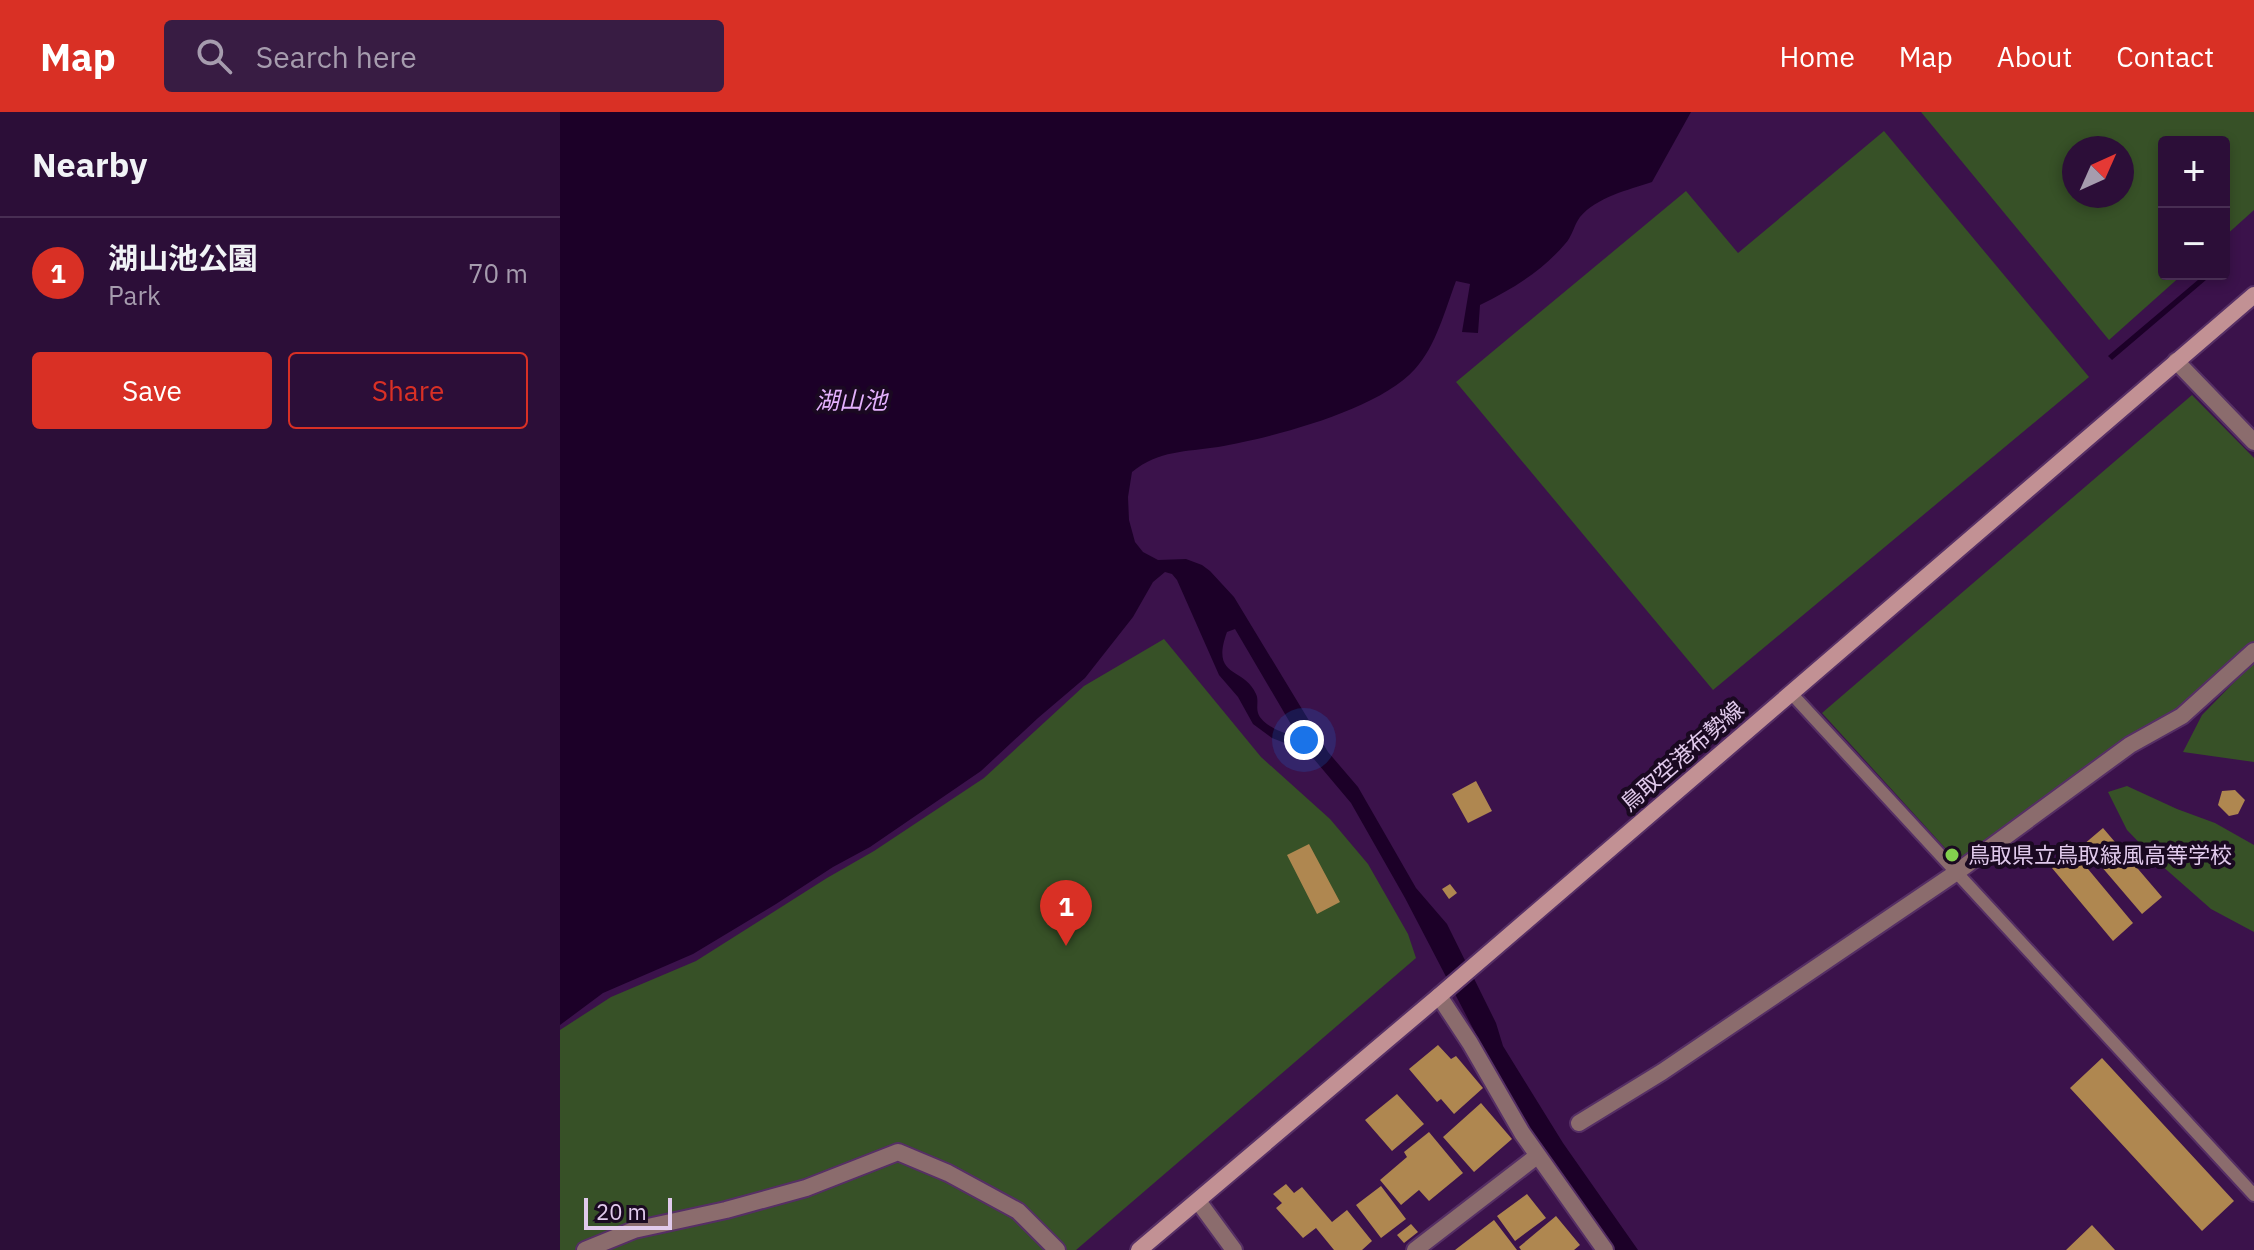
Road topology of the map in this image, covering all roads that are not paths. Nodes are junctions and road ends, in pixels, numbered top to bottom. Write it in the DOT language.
graph roads {
  1 [pos="2254,295"];
  2 [pos="2176,361"];
  3 [pos="2254,442"];
  4 [pos="2254,651"];
  5 [pos="1790,692"];
  6 [pos="1957,872"];
  7 [pos="1439,996"];
  8 [pos="1579,1123"];
  9 [pos="1537,1156"];
  10 [pos="2254,1195"];
  11 [pos="1198,1201"];
  12 [pos="585,1250"];
  13 [pos="1057,1250"];
  14 [pos="1139,1250"];
  15 [pos="1234,1250"];
  16 [pos="1415,1250"];
  17 [pos="1605,1250"];
  1 -- 2 [label="main road, 鳥取空港布勢線"];
  2 -- 3 [label="street"];
  2 -- 5 [label="main road, 鳥取空港布勢線"];
  4 -- 6 [label="street"];
  5 -- 6 [label="lane"];
  5 -- 7 [label="main road, 鳥取空港布勢線"];
  6 -- 8 [label="street"];
  6 -- 10 [label="lane"];
  7 -- 9 [label="street"];
  7 -- 11 [label="main road, 鳥取空港布勢線"];
  9 -- 16 [label="street"];
  9 -- 17 [label="street"];
  11 -- 14 [label="main road, 鳥取空港布勢線"];
  11 -- 15 [label="street"];
  12 -- 13 [label="street"];
}
